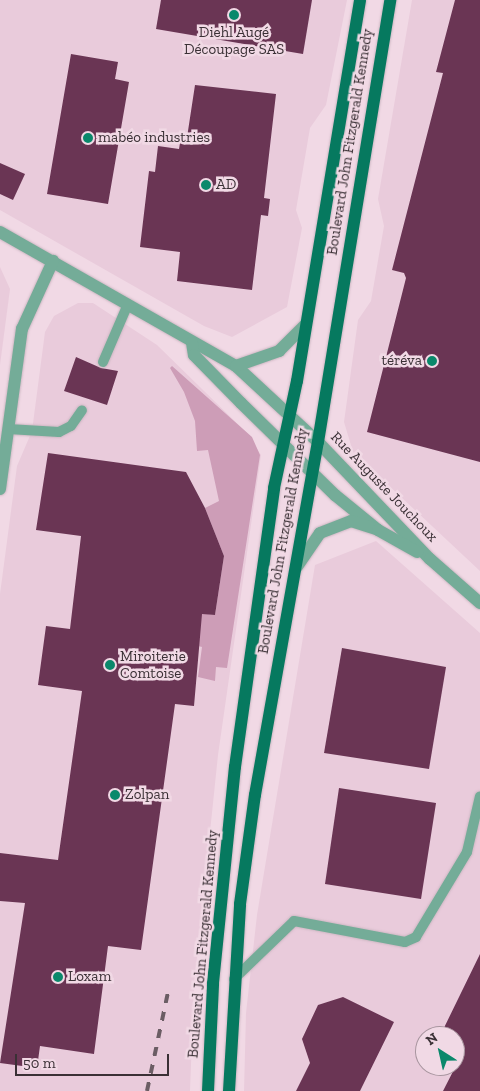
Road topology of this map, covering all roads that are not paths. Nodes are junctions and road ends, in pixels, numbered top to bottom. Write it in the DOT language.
graph roads {
  1 [pos="360,0"];
  2 [pos="390,0"];
  3 [pos="0,232"];
  4 [pos="53,262"];
  5 [pos="128,304"];
  6 [pos="306,324"];
  7 [pos="192,343"];
  8 [pos="103,362"];
  9 [pos="236,366"];
  10 [pos="82,410"];
  11 [pos="290,415"];
  12 [pos="8,429"];
  13 [pos="284,442"];
  14 [pos="318,442"];
  15 [pos="312,471"];
  16 [pos="0,489"];
  17 [pos="378,530"];
  18 [pos="430,559"];
  19 [pos="292,576"];
  20 [pos="480,603"];
  21 [pos="480,796"];
  22 [pos="234,980"];
  23 [pos="208,1091"];
  24 [pos="229,1091"];
  1 -- 6 [label="main road, Boulevard John Fitzgerald Kennedy"];
  2 -- 14 [label="main road, Boulevard John Fitzgerald Kennedy"];
  3 -- 4 [label="street, Rue Auguste Jouchoux"];
  4 -- 5 [label="street, Rue Auguste Jouchoux"];
  4 -- 12 [label="street"];
  5 -- 7 [label="street, Rue Auguste Jouchoux"];
  5 -- 8 [label="lane"];
  6 -- 9 [label="street"];
  6 -- 11 [label="main road, Boulevard John Fitzgerald Kennedy"];
  7 -- 9 [label="street, Rue Auguste Jouchoux"];
  7 -- 13 [label="street"];
  9 -- 11 [label="street, Rue Auguste Jouchoux"];
  10 -- 12 [label="lane"];
  11 -- 13 [label="main road, Boulevard John Fitzgerald Kennedy"];
  11 -- 14 [label="street, Rue Auguste Jouchoux"];
  12 -- 16 [label="street"];
  13 -- 15 [label="street"];
  13 -- 23 [label="main road, Boulevard John Fitzgerald Kennedy"];
  14 -- 15 [label="main road, Boulevard John Fitzgerald Kennedy"];
  14 -- 18 [label="street, Rue Auguste Jouchoux"];
  15 -- 17 [label="street"];
  15 -- 19 [label="main road, Boulevard John Fitzgerald Kennedy"];
  17 -- 18 [label="street"];
  17 -- 19 [label="street"];
  18 -- 20 [label="street, Rue Auguste Jouchoux"];
  19 -- 22 [label="main road, Boulevard John Fitzgerald Kennedy"];
  21 -- 22 [label="lane"];
  22 -- 24 [label="main road, Boulevard John Fitzgerald Kennedy"];
}
